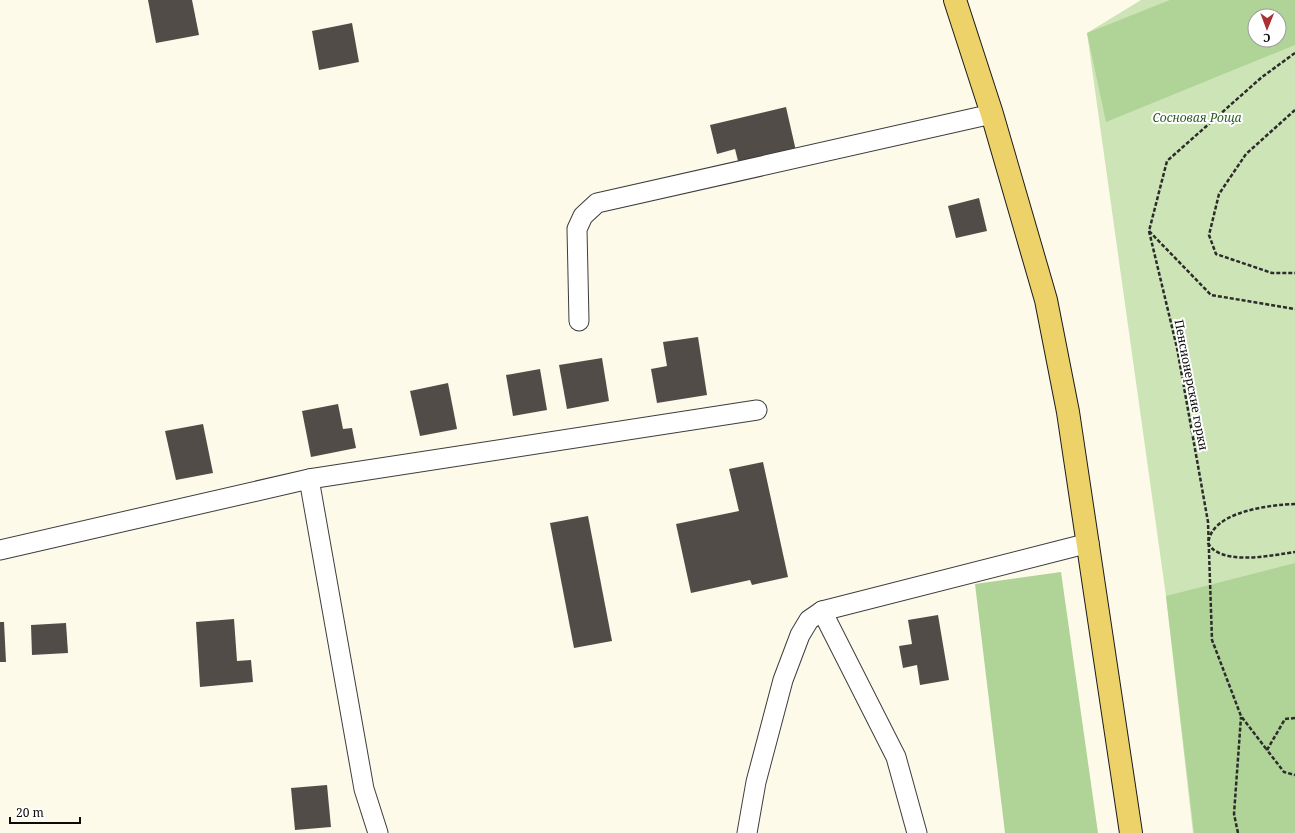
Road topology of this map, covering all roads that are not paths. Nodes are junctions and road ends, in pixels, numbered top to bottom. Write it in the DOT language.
graph roads {
  1 [pos="955,0"];
  2 [pos="992,114"];
  3 [pos="579,321"];
  4 [pos="756,410"];
  5 [pos="309,479"];
  6 [pos="1088,543"];
  7 [pos="0,550"];
  8 [pos="822,611"];
  9 [pos="378,833"];
  10 [pos="747,833"];
  11 [pos="917,833"];
  12 [pos="1131,833"];
  1 -- 2 [label="main road"];
  2 -- 3 [label="street"];
  2 -- 6 [label="main road"];
  4 -- 5 [label="street"];
  5 -- 7 [label="street"];
  5 -- 9 [label="street"];
  6 -- 8 [label="street"];
  6 -- 12 [label="main road"];
  8 -- 10 [label="street"];
  8 -- 11 [label="street"];
}
